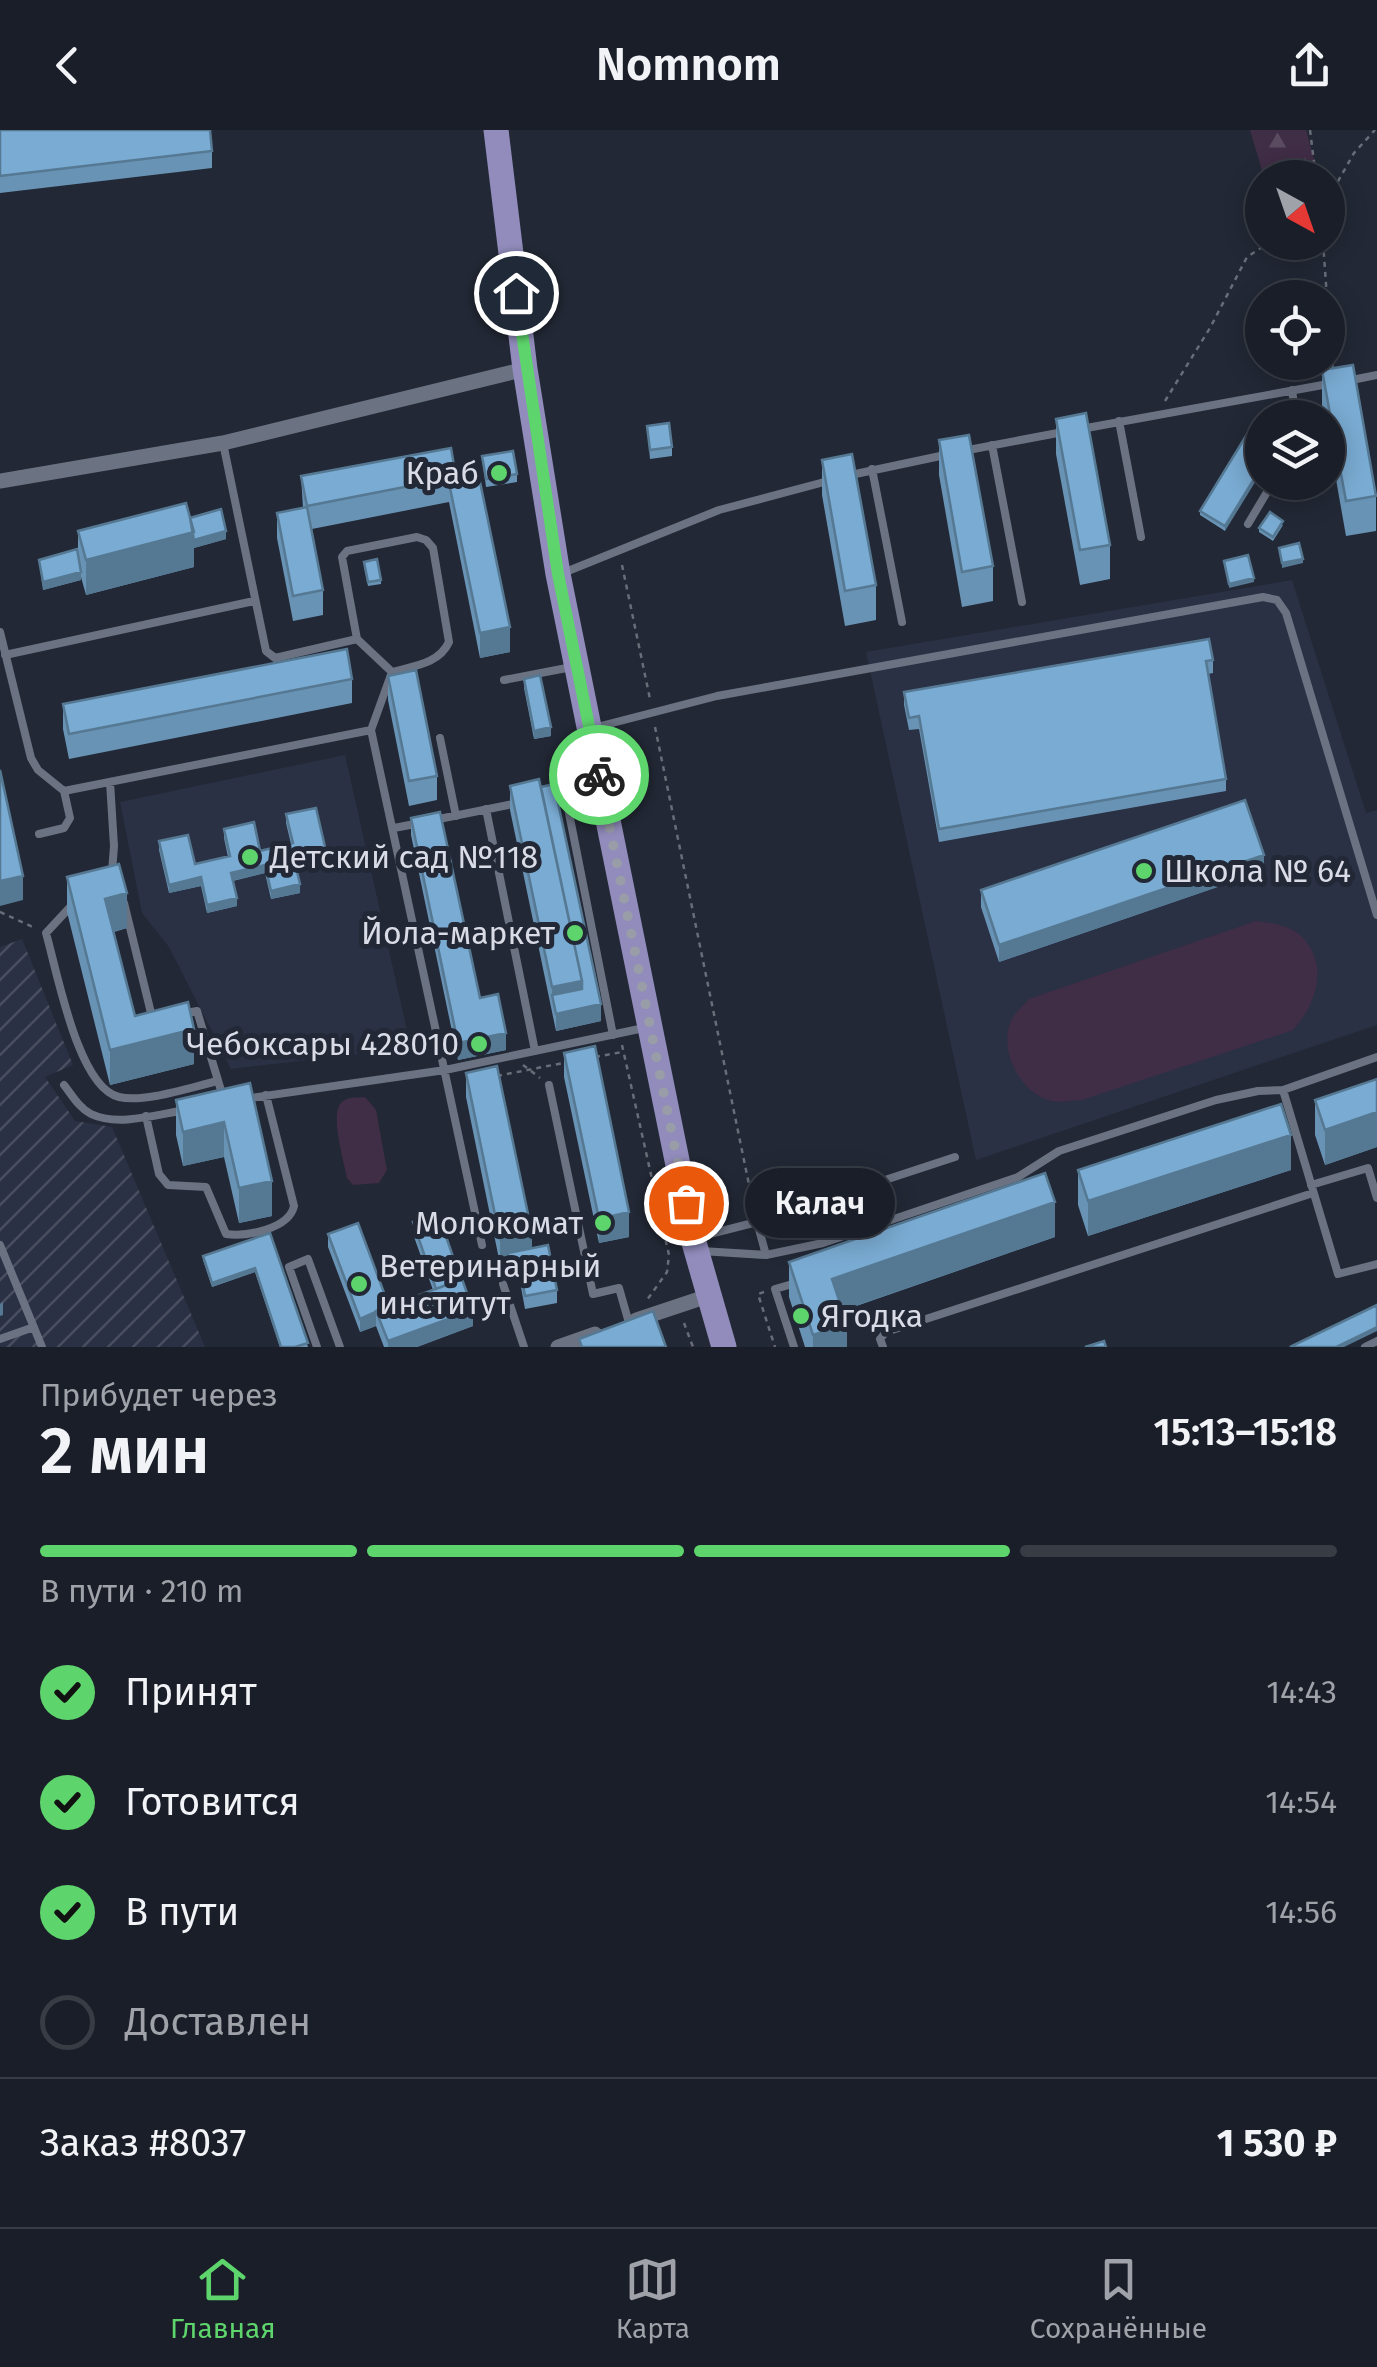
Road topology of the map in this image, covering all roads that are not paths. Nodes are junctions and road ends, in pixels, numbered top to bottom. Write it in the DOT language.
graph roads {
  1 [pos="496,130"];
  2 [pos="525,369"];
  3 [pos="1377,375"];
  4 [pos="1292,390"];
  5 [pos="1293,400"];
  6 [pos="1119,422"];
  7 [pos="223,442"];
  8 [pos="992,446"];
  9 [pos="872,469"];
  10 [pos="0,482"];
  11 [pos="1262,500"];
  12 [pos="1248,524"];
  13 [pos="1141,537"];
  14 [pos="558,574"];
  15 [pos="254,601"];
  16 [pos="1022,602"];
  17 [pos="902,622"];
  18 [pos="0,632"];
  19 [pos="357,639"];
  20 [pos="4,655"];
  21 [pos="576,666"];
  22 [pos="392,672"];
  23 [pos="504,680"];
  24 [pos="589,729"];
  25 [pos="371,730"];
  26 [pos="440,738"];
  27 [pos="110,782"];
  28 [pos="601,786"];
  29 [pos="64,791"];
  30 [pos="565,793"];
  31 [pos="486,809"];
  32 [pos="456,816"];
  33 [pos="394,828"];
  34 [pos="39,834"];
  35 [pos="112,874"];
  36 [pos="100,882"];
  37 [pos="117,885"];
  38 [pos="122,896"];
  39 [pos="77,900"];
  40 [pos="1377,916"];
  41 [pos="648,1028"];
  42 [pos="616,1034"];
  43 [pos="535,1051"];
  44 [pos="1377,1058"];
  45 [pos="445,1070"];
  46 [pos="218,1081"];
  47 [pos="64,1085"];
  48 [pos="549,1085"];
  49 [pos="1283,1090"];
  50 [pos="266,1094"];
  51 [pos="205,1106"];
  52 [pos="146,1116"];
  53 [pos="956,1157"];
  54 [pos="1312,1189"];
  55 [pos="1377,1198"];
  56 [pos="757,1222"];
  57 [pos="695,1244"];
  58 [pos="0,1245"];
  59 [pos="482,1245"];
  60 [pos="766,1256"];
  61 [pos="1377,1264"];
  62 [pos="805,1280"];
  63 [pos="503,1284"];
  64 [pos="708,1296"];
  65 [pos="628,1323"];
  66 [pos="34,1327"];
  67 [pos="0,1338"];
  68 [pos="1377,1341"];
  69 [pos="42,1347"];
  70 [pos="318,1347"];
  71 [pos="340,1347"];
  72 [pos="524,1347"];
  73 [pos="558,1347"];
  74 [pos="724,1347"];
  75 [pos="794,1347"];
  76 [pos="882,1347"];
  77 [pos="1365,1347"];
  1 -- 2 [label="main road"];
  2 -- 7 [label="street"];
  2 -- 14 [label="main road"];
  3 -- 4 [label="lane"];
  4 -- 5 [label="lane"];
  4 -- 6 [label="lane"];
  6 -- 8 [label="lane"];
  6 -- 13 [label="lane"];
  7 -- 10 [label="street"];
  7 -- 15 [label="lane"];
  8 -- 9 [label="lane"];
  8 -- 16 [label="lane"];
  9 -- 14 [label="lane"];
  9 -- 17 [label="lane"];
  11 -- 12 [label="lane"];
  14 -- 21 [label="main road"];
  15 -- 19 [label="lane"];
  15 -- 20 [label="lane"];
  18 -- 20 [label="lane"];
  19 -- 22 [label="lane"];
  19 -- 22 [label="lane"];
  20 -- 29 [label="lane"];
  21 -- 23 [label="lane"];
  21 -- 24 [label="main road"];
  22 -- 25 [label="lane"];
  24 -- 28 [label="main road"];
  24 -- 40 [label="lane"];
  25 -- 27 [label="lane"];
  25 -- 33 [label="lane"];
  26 -- 32 [label="lane"];
  27 -- 29 [label="lane"];
  27 -- 35 [label="lane"];
  28 -- 30 [label="lane"];
  28 -- 41 [label="main road"];
  29 -- 34 [label="lane"];
  30 -- 31 [label="lane"];
  30 -- 42 [label="lane"];
  31 -- 32 [label="lane"];
  31 -- 43 [label="lane"];
  32 -- 33 [label="lane"];
  33 -- 45 [label="lane"];
  35 -- 36 [label="lane"];
  35 -- 37 [label="lane"];
  38 -- 46 [label="lane"];
  39 -- 46 [label="lane"];
  41 -- 42 [label="lane"];
  41 -- 57 [label="main road"];
  42 -- 43 [label="lane"];
  43 -- 45 [label="lane"];
  44 -- 49 [label="lane"];
  45 -- 50 [label="lane"];
  45 -- 59 [label="lane"];
  46 -- 50 [label="lane"];
  47 -- 52 [label="lane"];
  48 -- 65 [label="lane"];
  49 -- 54 [label="lane"];
  49 -- 60 [label="lane"];
  50 -- 52 [label="lane"];
  51 -- 52 [label="lane"];
  53 -- 56 [label="lane"];
  54 -- 55 [label="lane"];
  54 -- 61 [label="lane"];
  54 -- 76 [label="lane"];
  56 -- 57 [label="lane"];
  56 -- 60 [label="lane"];
  57 -- 60 [label="lane"];
  57 -- 64 [label="main road"];
  58 -- 66 [label="lane"];
  62 -- 75 [label="lane"];
  63 -- 72 [label="lane"];
  64 -- 65 [label="street"];
  64 -- 74 [label="main road"];
  65 -- 73 [label="street"];
  66 -- 67 [label="lane"];
  66 -- 69 [label="lane"];
  68 -- 77 [label="lane"];
  70 -- 71 [label="lane"];
}
